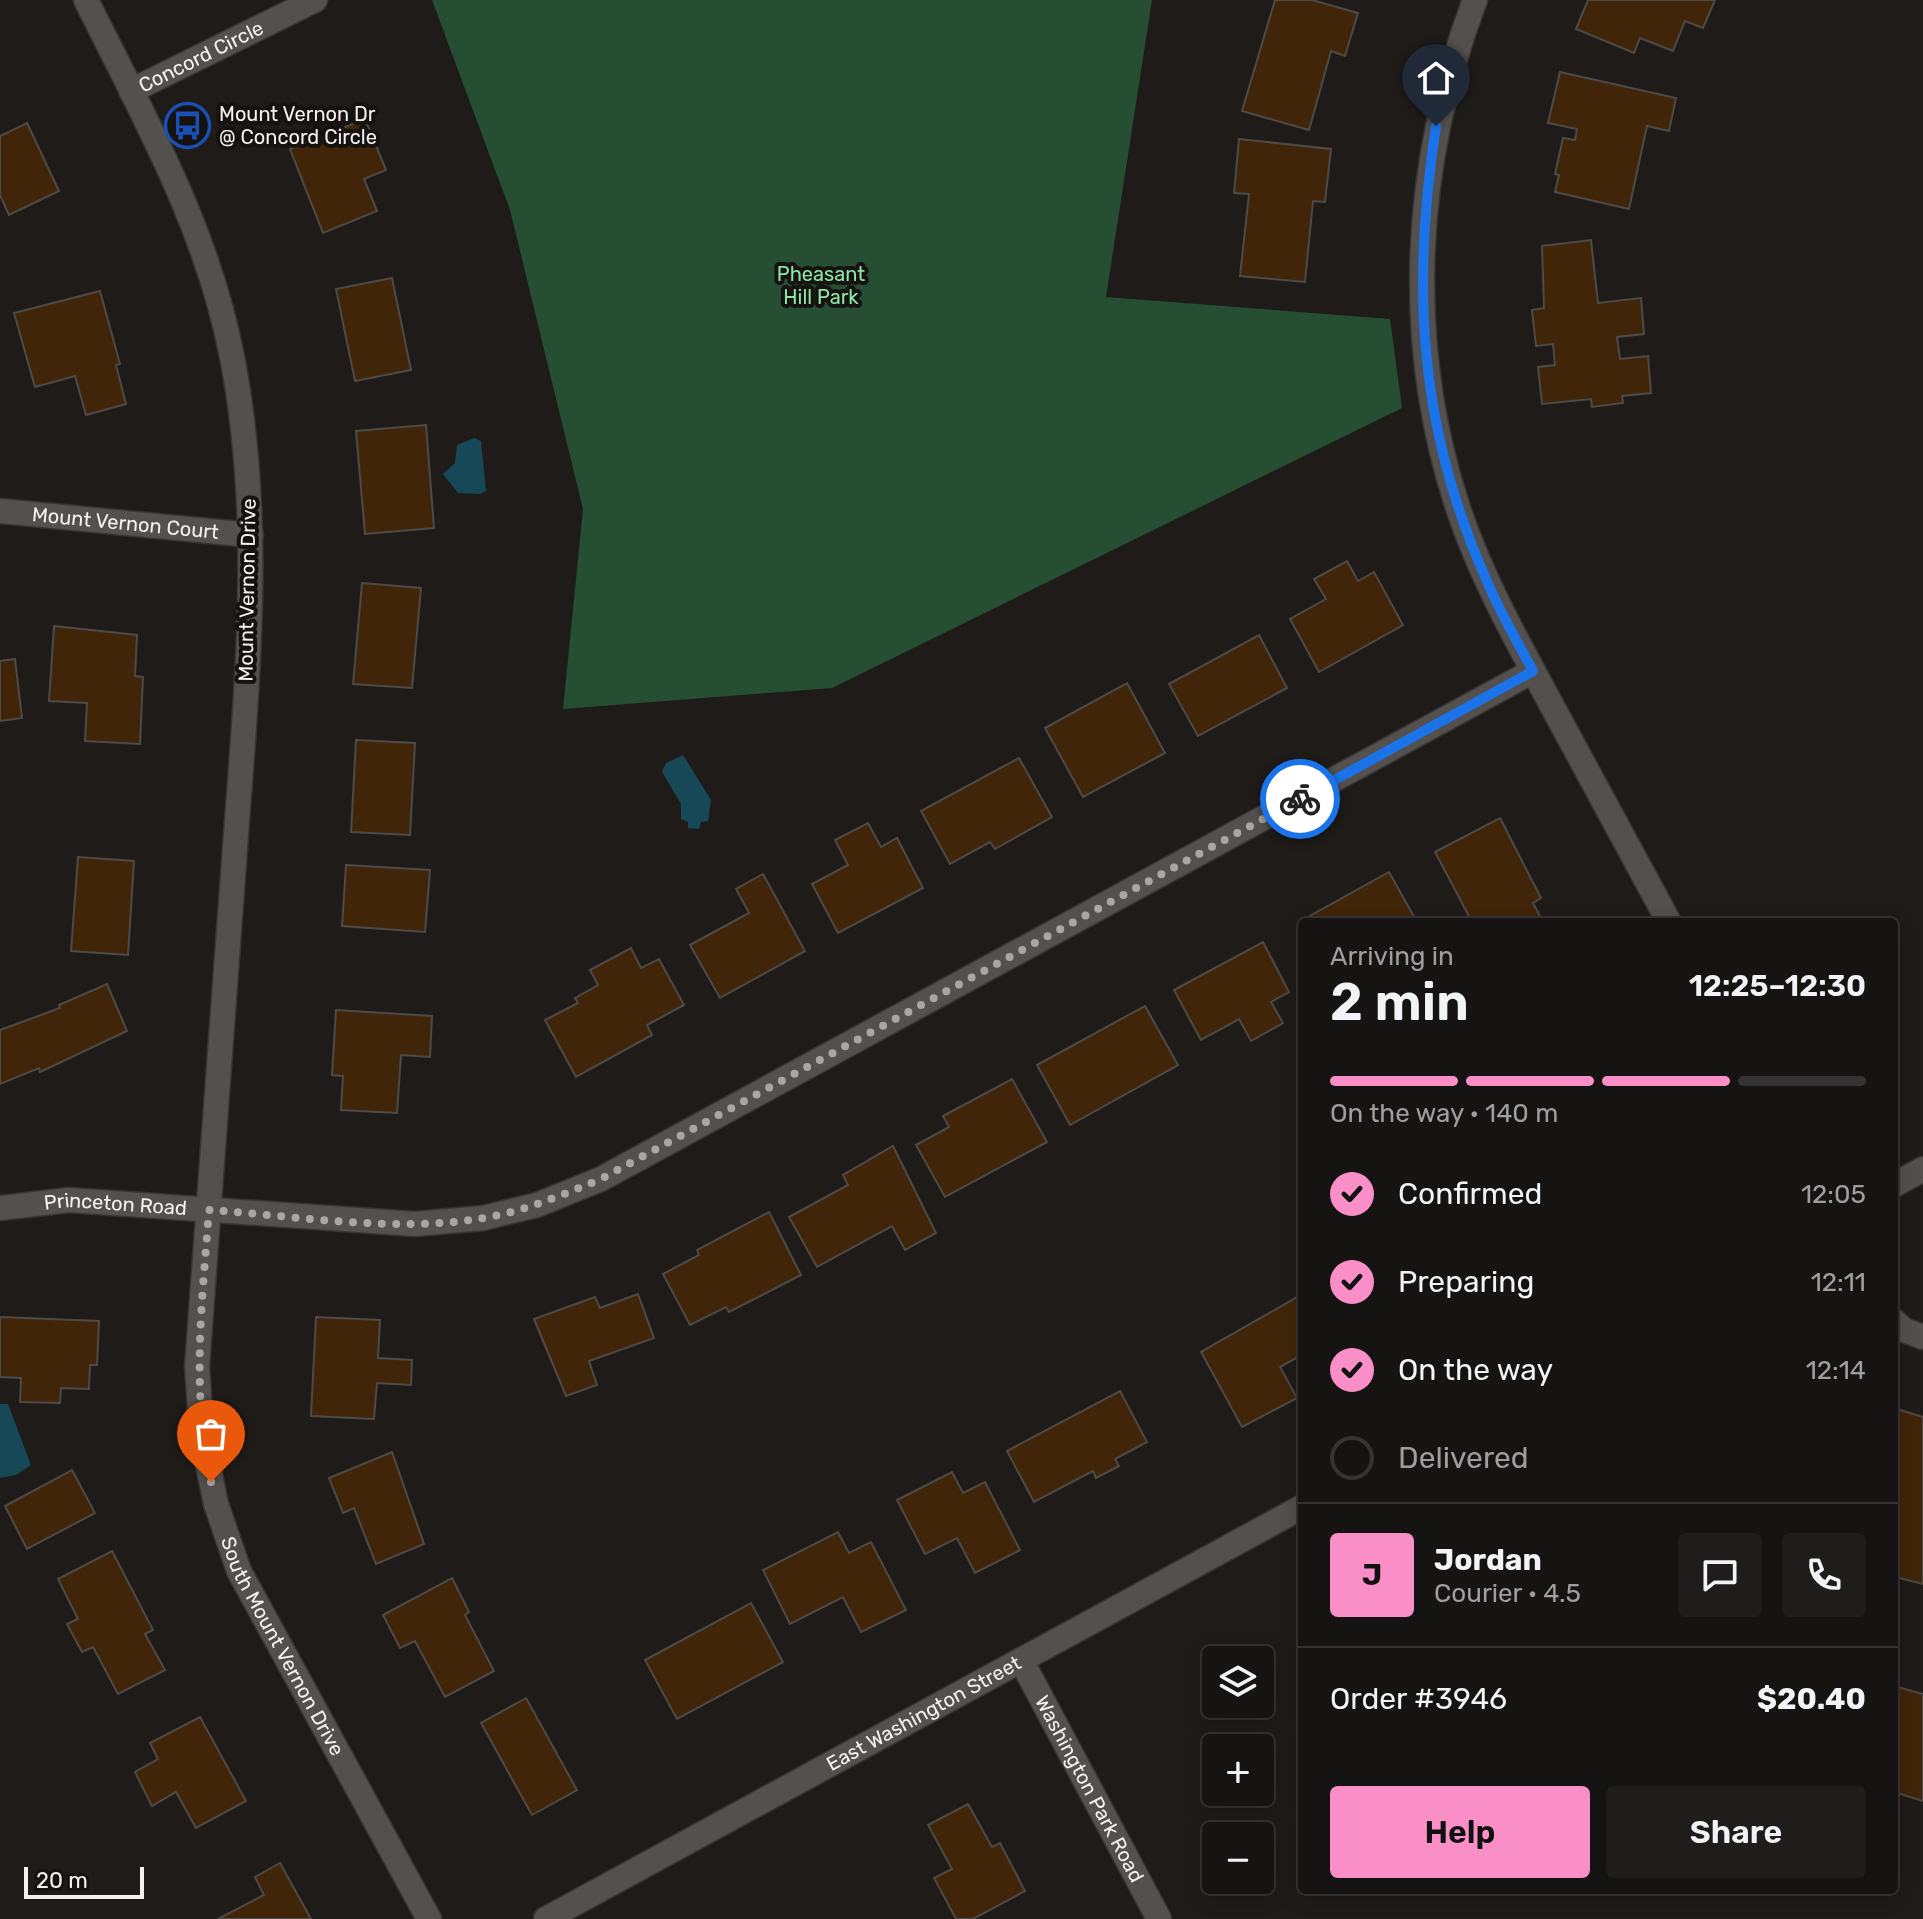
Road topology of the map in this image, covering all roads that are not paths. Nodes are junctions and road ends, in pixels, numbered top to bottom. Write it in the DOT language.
graph roads {
  1 [pos="86,0"];
  2 [pos="315,0"];
  3 [pos="1475,0"];
  4 [pos="131,91"];
  5 [pos="0,511"];
  6 [pos="251,535"];
  7 [pos="1533,671"];
  8 [pos="1667,918"];
  9 [pos="1923,1169"];
  10 [pos="1898,1183"];
  11 [pos="0,1208"];
  12 [pos="209,1210"];
  13 [pos="1898,1325"];
  14 [pos="1923,1337"];
  15 [pos="1298,1509"];
  16 [pos="1021,1660"];
  17 [pos="429,1919"];
  18 [pos="546,1919"];
  19 [pos="1159,1919"];
  1 -- 4 [label="street, Mount Vernon Drive"];
  2 -- 4 [label="street, Concord Circle"];
  3 -- 7 [label="street"];
  4 -- 6 [label="street, Mount Vernon Drive"];
  5 -- 6 [label="street, Mount Vernon Court"];
  6 -- 12 [label="street, Mount Vernon Drive"];
  7 -- 8 [label="street"];
  7 -- 12 [label="street, Princeton Road"];
  9 -- 10 [label="street"];
  11 -- 12 [label="street, Princeton Road"];
  12 -- 17 [label="street, South Mount Vernon Drive"];
  13 -- 14 [label="street"];
  15 -- 16 [label="street, East Washington Street"];
  16 -- 18 [label="street, East Washington Street"];
  16 -- 19 [label="street, Washington Park Road"];
}
